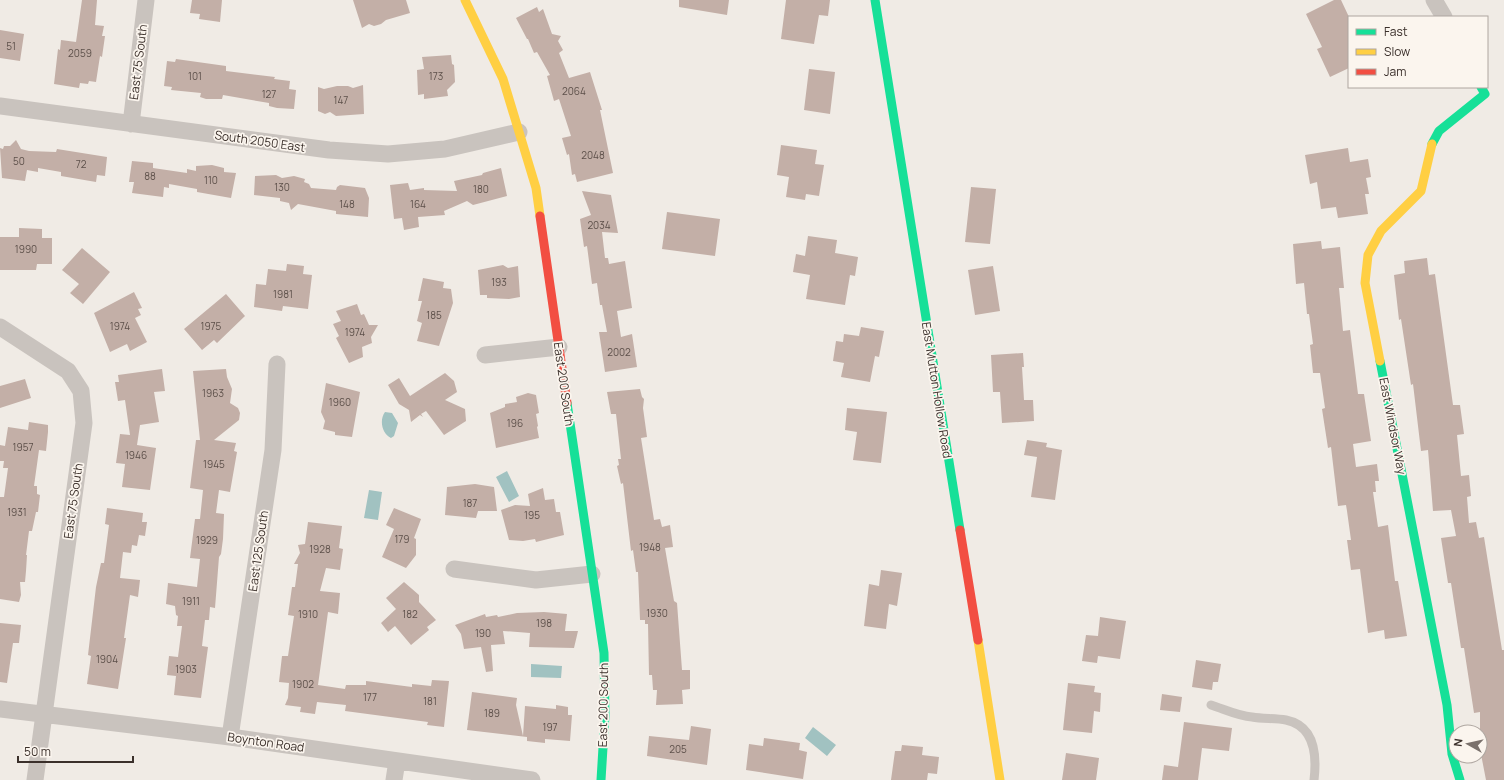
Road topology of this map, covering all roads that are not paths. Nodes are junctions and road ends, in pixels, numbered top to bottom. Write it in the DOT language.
graph roads {
  1 [pos="146,0"];
  2 [pos="465,0"];
  3 [pos="875,0"];
  4 [pos="1434,0"];
  5 [pos="1443,16"];
  6 [pos="1482,88"];
  7 [pos="0,106"];
  8 [pos="131,124"];
  9 [pos="519,132"];
  10 [pos="0,327"];
  11 [pos="559,347"];
  12 [pos="485,355"];
  13 [pos="277,364"];
  14 [pos="454,569"];
  15 [pos="592,574"];
  16 [pos="1211,705"];
  17 [pos="0,709"];
  18 [pos="42,714"];
  19 [pos="230,737"];
  20 [pos="397,761"];
  21 [pos="35,780"];
  22 [pos="394,780"];
  23 [pos="532,780"];
  24 [pos="601,780"];
  25 [pos="1000,780"];
  26 [pos="1314,780"];
  27 [pos="1460,780"];
  1 -- 8 [label="street, East 75 South"];
  2 -- 9 [label="street, East 200 South"];
  3 -- 25 [label="street, East Mutton Hollow Road"];
  4 -- 5 [label="street"];
  6 -- 27 [label="street, East Windsor Way"];
  7 -- 8 [label="street, South 2050 East"];
  8 -- 9 [label="street, South 2050 East"];
  9 -- 11 [label="street, East 200 South"];
  10 -- 18 [label="street, East 75 South"];
  11 -- 12 [label="street"];
  11 -- 15 [label="street, East 200 South"];
  13 -- 19 [label="street, East 125 South"];
  14 -- 15 [label="street"];
  15 -- 24 [label="street, East 200 South"];
  16 -- 26 [label="lane"];
  17 -- 18 [label="street, Boynton Road"];
  18 -- 19 [label="street, Boynton Road"];
  18 -- 21 [label="street, East 75 South"];
  19 -- 20 [label="street, Boynton Road"];
  20 -- 22 [label="street"];
  20 -- 23 [label="street, Boynton Road"];
}
